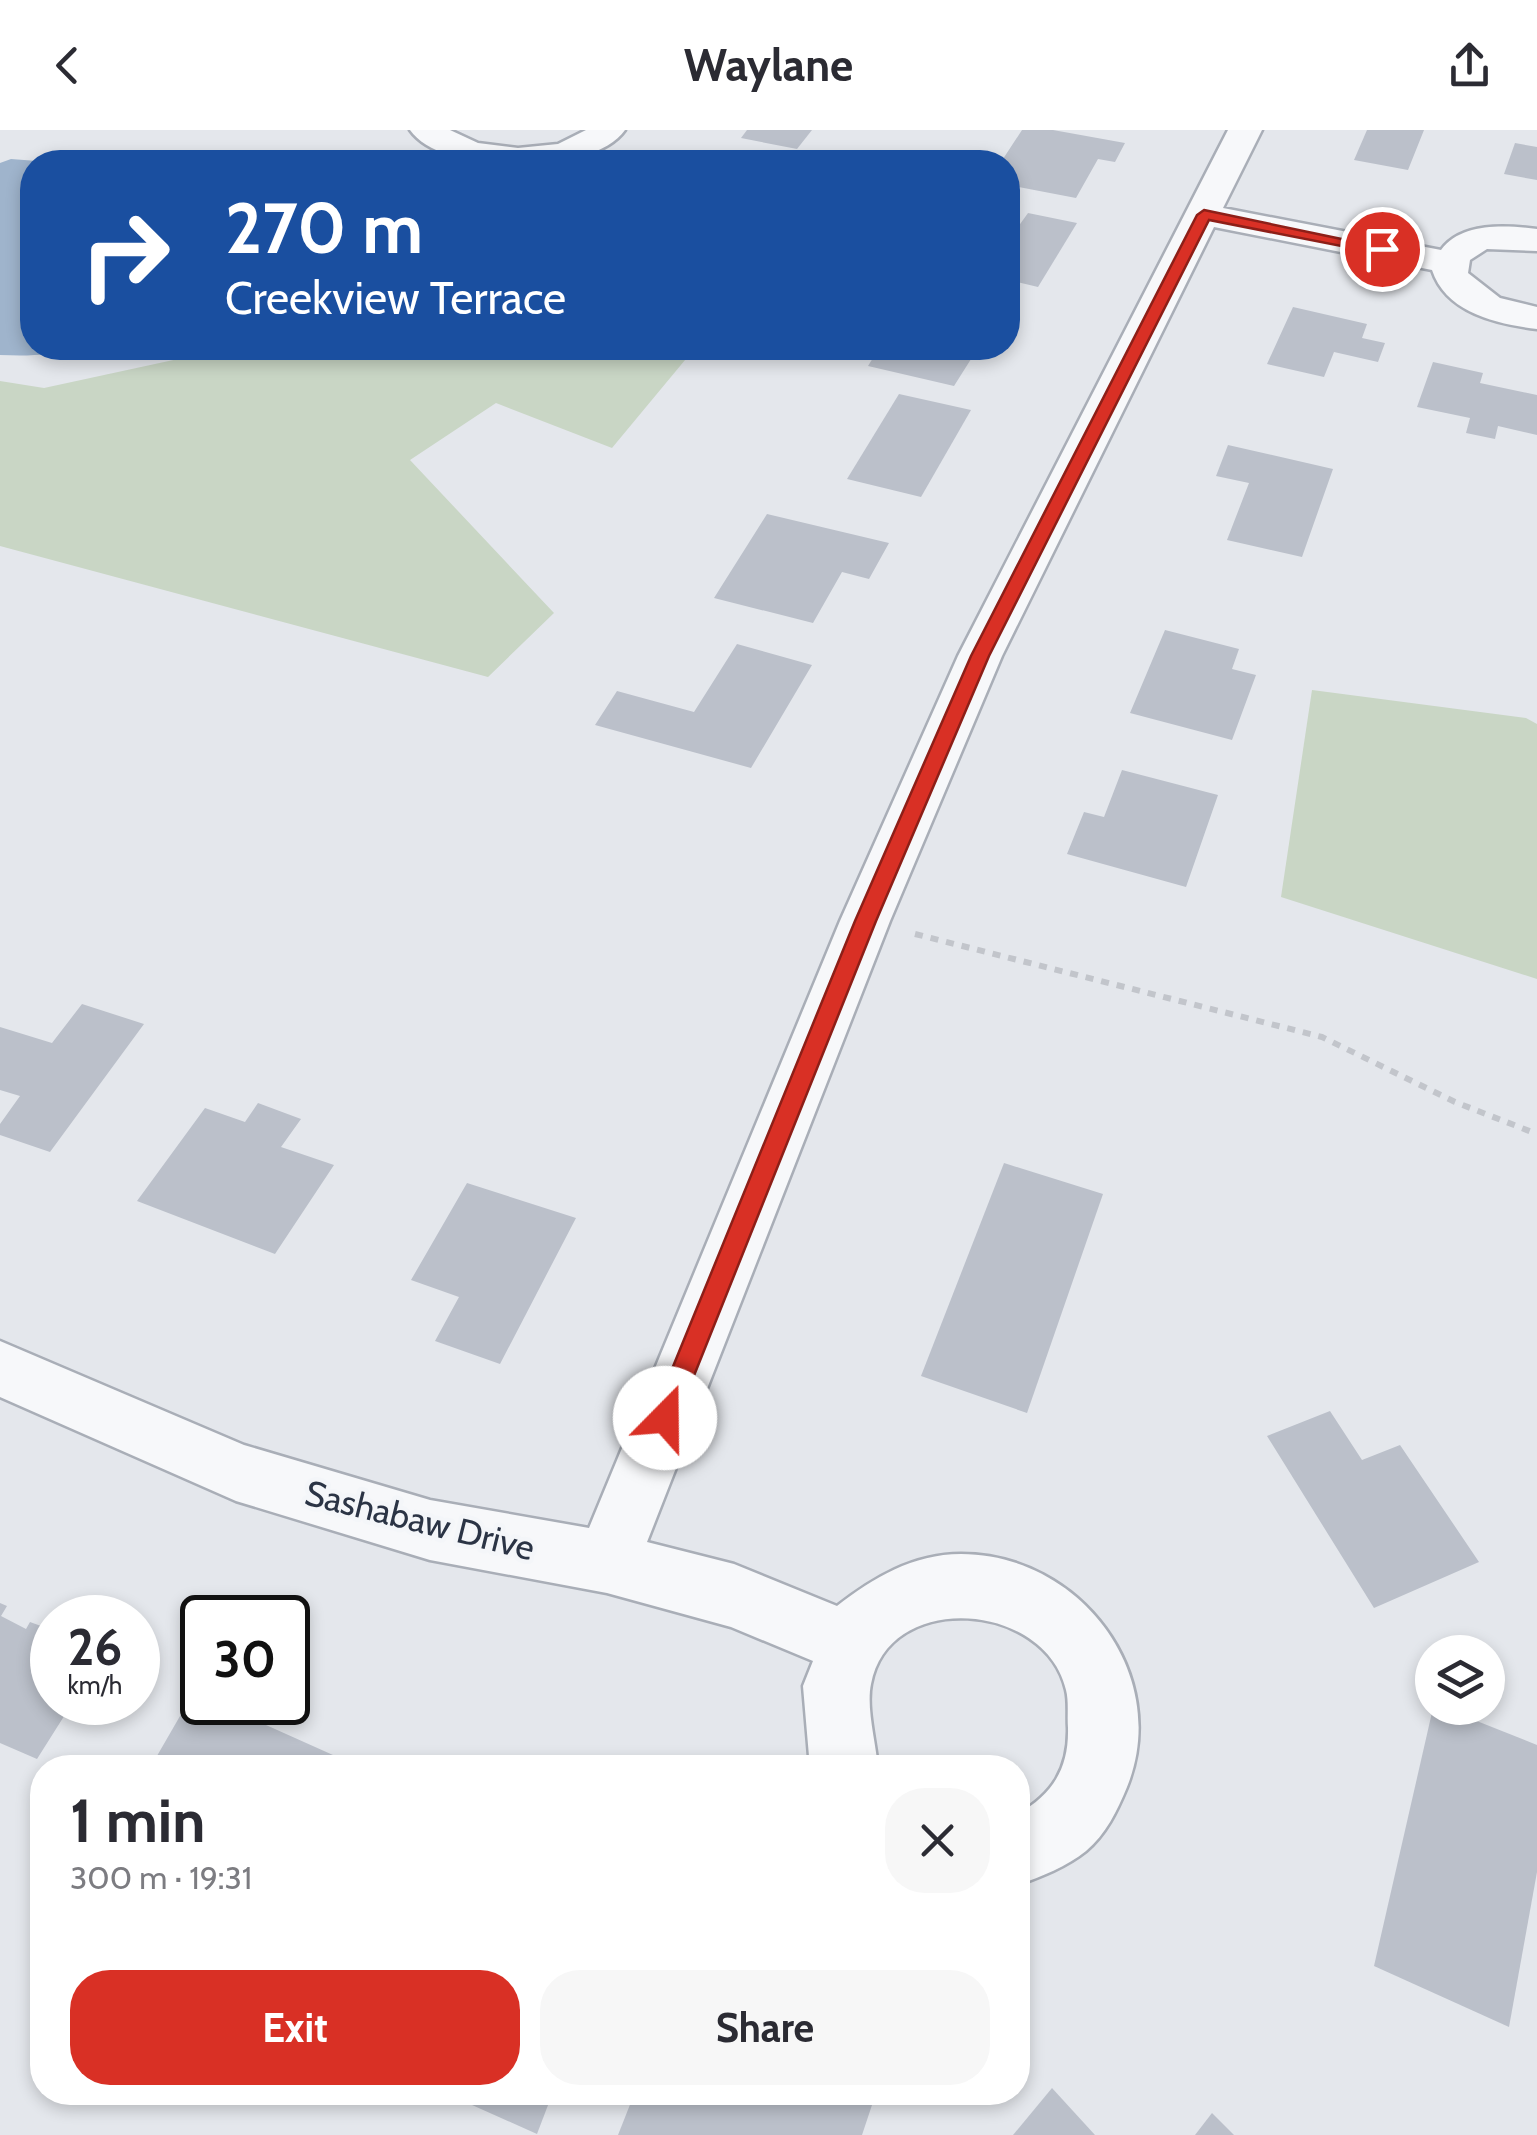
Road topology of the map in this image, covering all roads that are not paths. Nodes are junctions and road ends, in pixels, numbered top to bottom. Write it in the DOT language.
graph roads {
  1 [pos="428,130"];
  2 [pos="608,130"];
  3 [pos="1245,130"];
  4 [pos="466,150"];
  5 [pos="569,150"];
  6 [pos="1204,215"];
  7 [pos="1537,240"];
  8 [pos="1450,262"];
  9 [pos="1537,318"];
  10 [pos="0,1368"];
  11 [pos="606,1562"];
  12 [pos="850,1644"];
  13 [pos="841,1755"];
  14 [pos="1030,1846"];
  1 -- 4 [label="street"];
  2 -- 5 [label="street"];
  3 -- 6 [label="street"];
  6 -- 8 [label="street"];
  6 -- 11 [label="street"];
  7 -- 8 [label="street"];
  8 -- 9 [label="street"];
  10 -- 11 [label="street, Sashabaw Drive"];
  11 -- 12 [label="street, Sashabaw Drive"];
  12 -- 13 [label="street"];
  12 -- 14 [label="street"];
}
